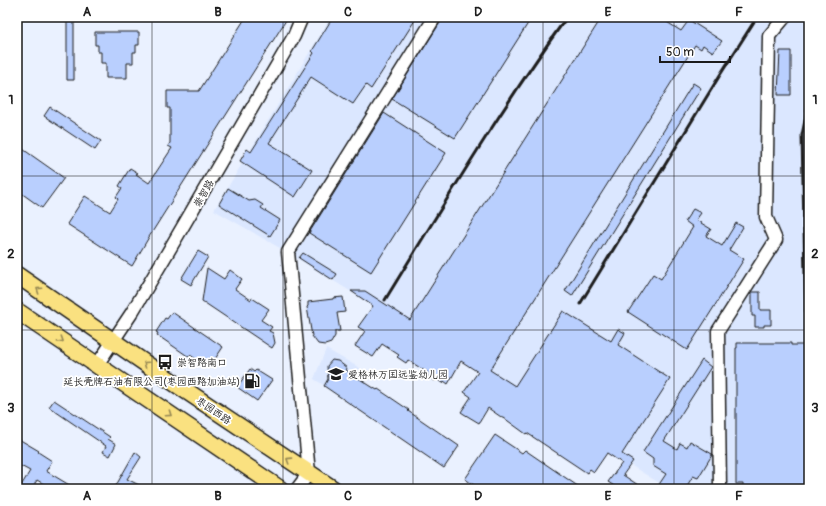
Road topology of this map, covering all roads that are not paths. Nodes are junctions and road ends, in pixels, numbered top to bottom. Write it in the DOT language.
graph roads {
  1 [pos="302,17"];
  2 [pos="435,17"];
  3 [pos="785,17"];
  4 [pos="17,275"];
  5 [pos="17,311"];
  6 [pos="113,341"];
  7 [pos="97,365"];
  8 [pos="309,472"];
  9 [pos="280,489"];
  10 [pos="297,489"];
  11 [pos="334,489"];
  12 [pos="721,489"];
  1 -- 6 [label="street, 崇智路"];
  2 -- 8 [label="street"];
  3 -- 12 [label="street"];
  6 -- 4 [label="main road, 枣园西路, one-way"];
  5 -- 7 [label="main road, one-way"];
  6 -- 7 [label="street, 崇智路"];
  8 -- 6 [label="main road, 枣园西路, one-way"];
  7 -- 9 [label="main road, one-way"];
  8 -- 10 [label="street"];
  8 -- 11 [label="main road, 枣园西路"];
}
